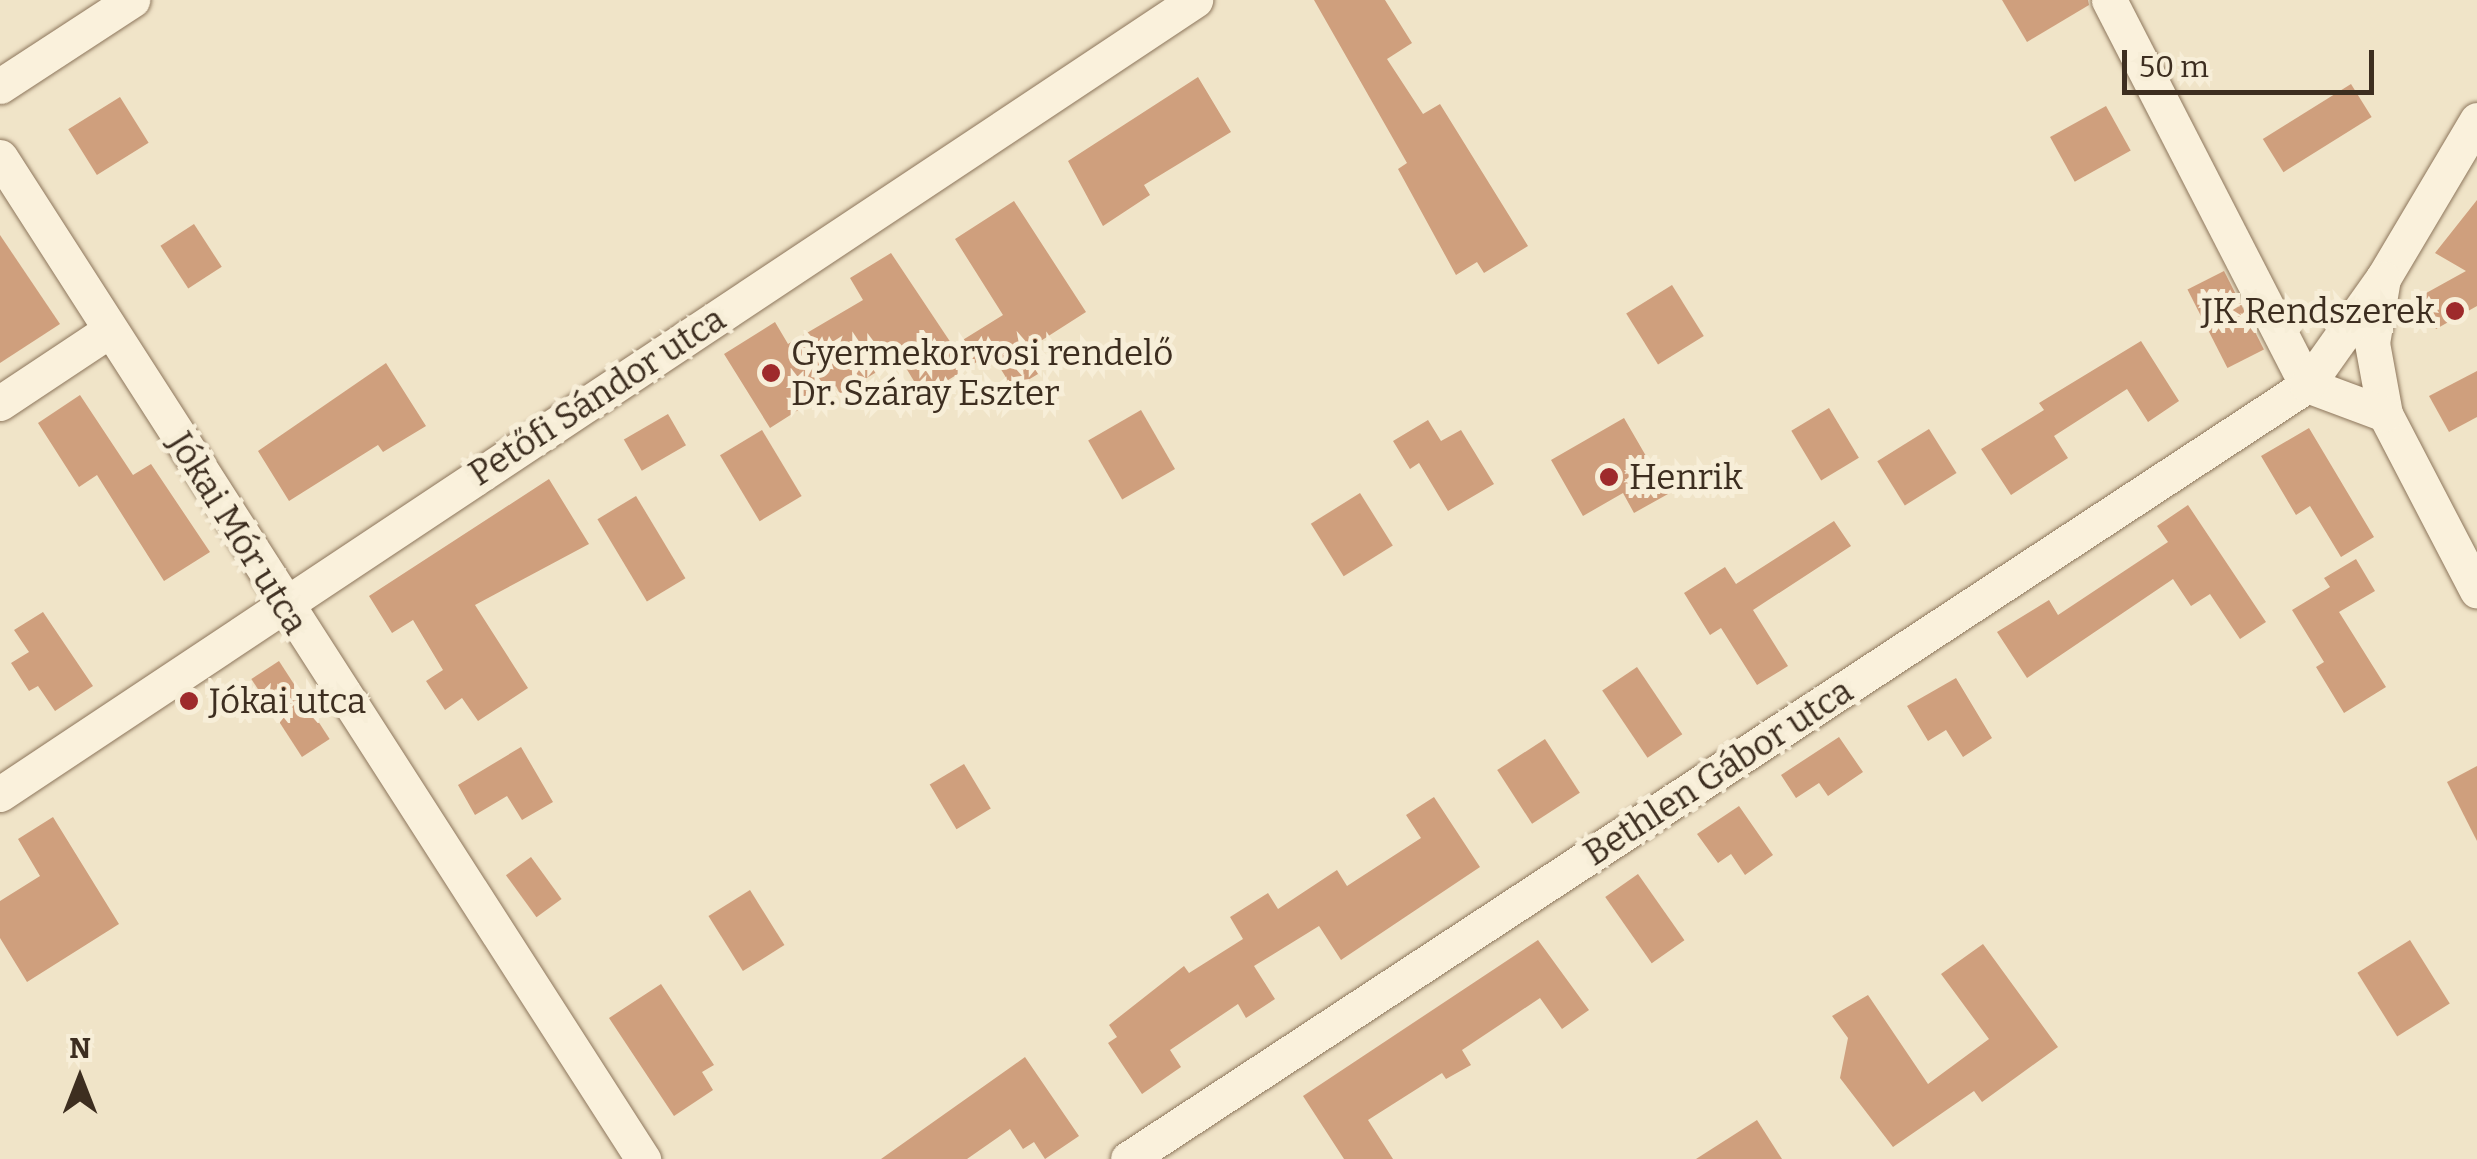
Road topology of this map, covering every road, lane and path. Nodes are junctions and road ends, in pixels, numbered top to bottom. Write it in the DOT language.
graph roads {
  1 [pos="132,0"];
  2 [pos="1196,0"];
  3 [pos="2109,0"];
  4 [pos="0,86"];
  5 [pos="2477,120"];
  6 [pos="0,156"];
  7 [pos="2383,278"];
  8 [pos="110,330"];
  9 [pos="2307,385"];
  10 [pos="0,403"];
  11 [pos="2384,414"];
  12 [pos="2477,591"];
  13 [pos="283,604"];
  14 [pos="0,794"];
  15 [pos="643,1159"];
  16 [pos="1128,1159"];
  1 -- 4 [label="street"];
  2 -- 13 [label="street, Petőfi Sándor utca"];
  3 -- 9 [label="street"];
  5 -- 7 [label="street, Bethlen Gábor utca"];
  6 -- 8 [label="street, Jókai Mór utca"];
  7 -- 9 [label="street, Bethlen Gábor utca"];
  7 -- 11 [label="street"];
  8 -- 10 [label="street"];
  8 -- 13 [label="street, Jókai Mór utca"];
  9 -- 11 [label="street"];
  9 -- 16 [label="street, Bethlen Gábor utca"];
  11 -- 12 [label="street"];
  13 -- 14 [label="street, Petőfi Sándor utca"];
  13 -- 15 [label="street, Jókai Mór utca"];
}
